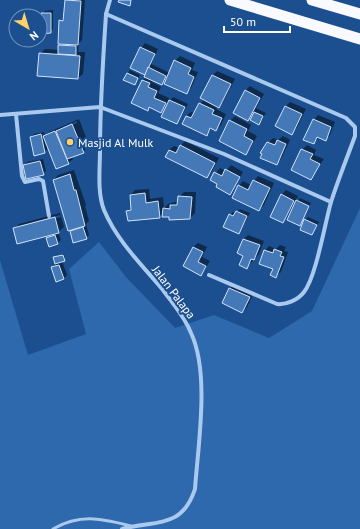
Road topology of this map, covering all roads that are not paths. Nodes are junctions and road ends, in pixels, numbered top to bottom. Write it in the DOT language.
graph roads {
  1 [pos="110,0"];
  2 [pos="230,0"];
  3 [pos="312,0"];
  4 [pos="106,14"];
  5 [pos="360,14"];
  6 [pos="360,39"];
  7 [pos="100,107"];
  8 [pos="16,114"];
  9 [pos="0,115"];
  10 [pos="331,202"];
  11 [pos="49,216"];
  12 [pos="210,275"];
  13 [pos="132,526"];
  14 [pos="53,529"];
  15 [pos="122,529"];
  1 -- 4 [label="street, Jalan Palapa"];
  2 -- 6 [label="highway"];
  3 -- 5 [label="highway"];
  4 -- 7 [label="street, Jalan Palapa"];
  4 -- 10 [label="street"];
  7 -- 8 [label="street"];
  7 -- 10 [label="street"];
  7 -- 13 [label="street, Jalan Palapa"];
  8 -- 9 [label="street"];
  8 -- 11 [label="street"];
  10 -- 12 [label="street"];
  13 -- 14 [label="lane, Jalan Palapa"];
  13 -- 15 [label="street, Jalan Palapa"];
}
